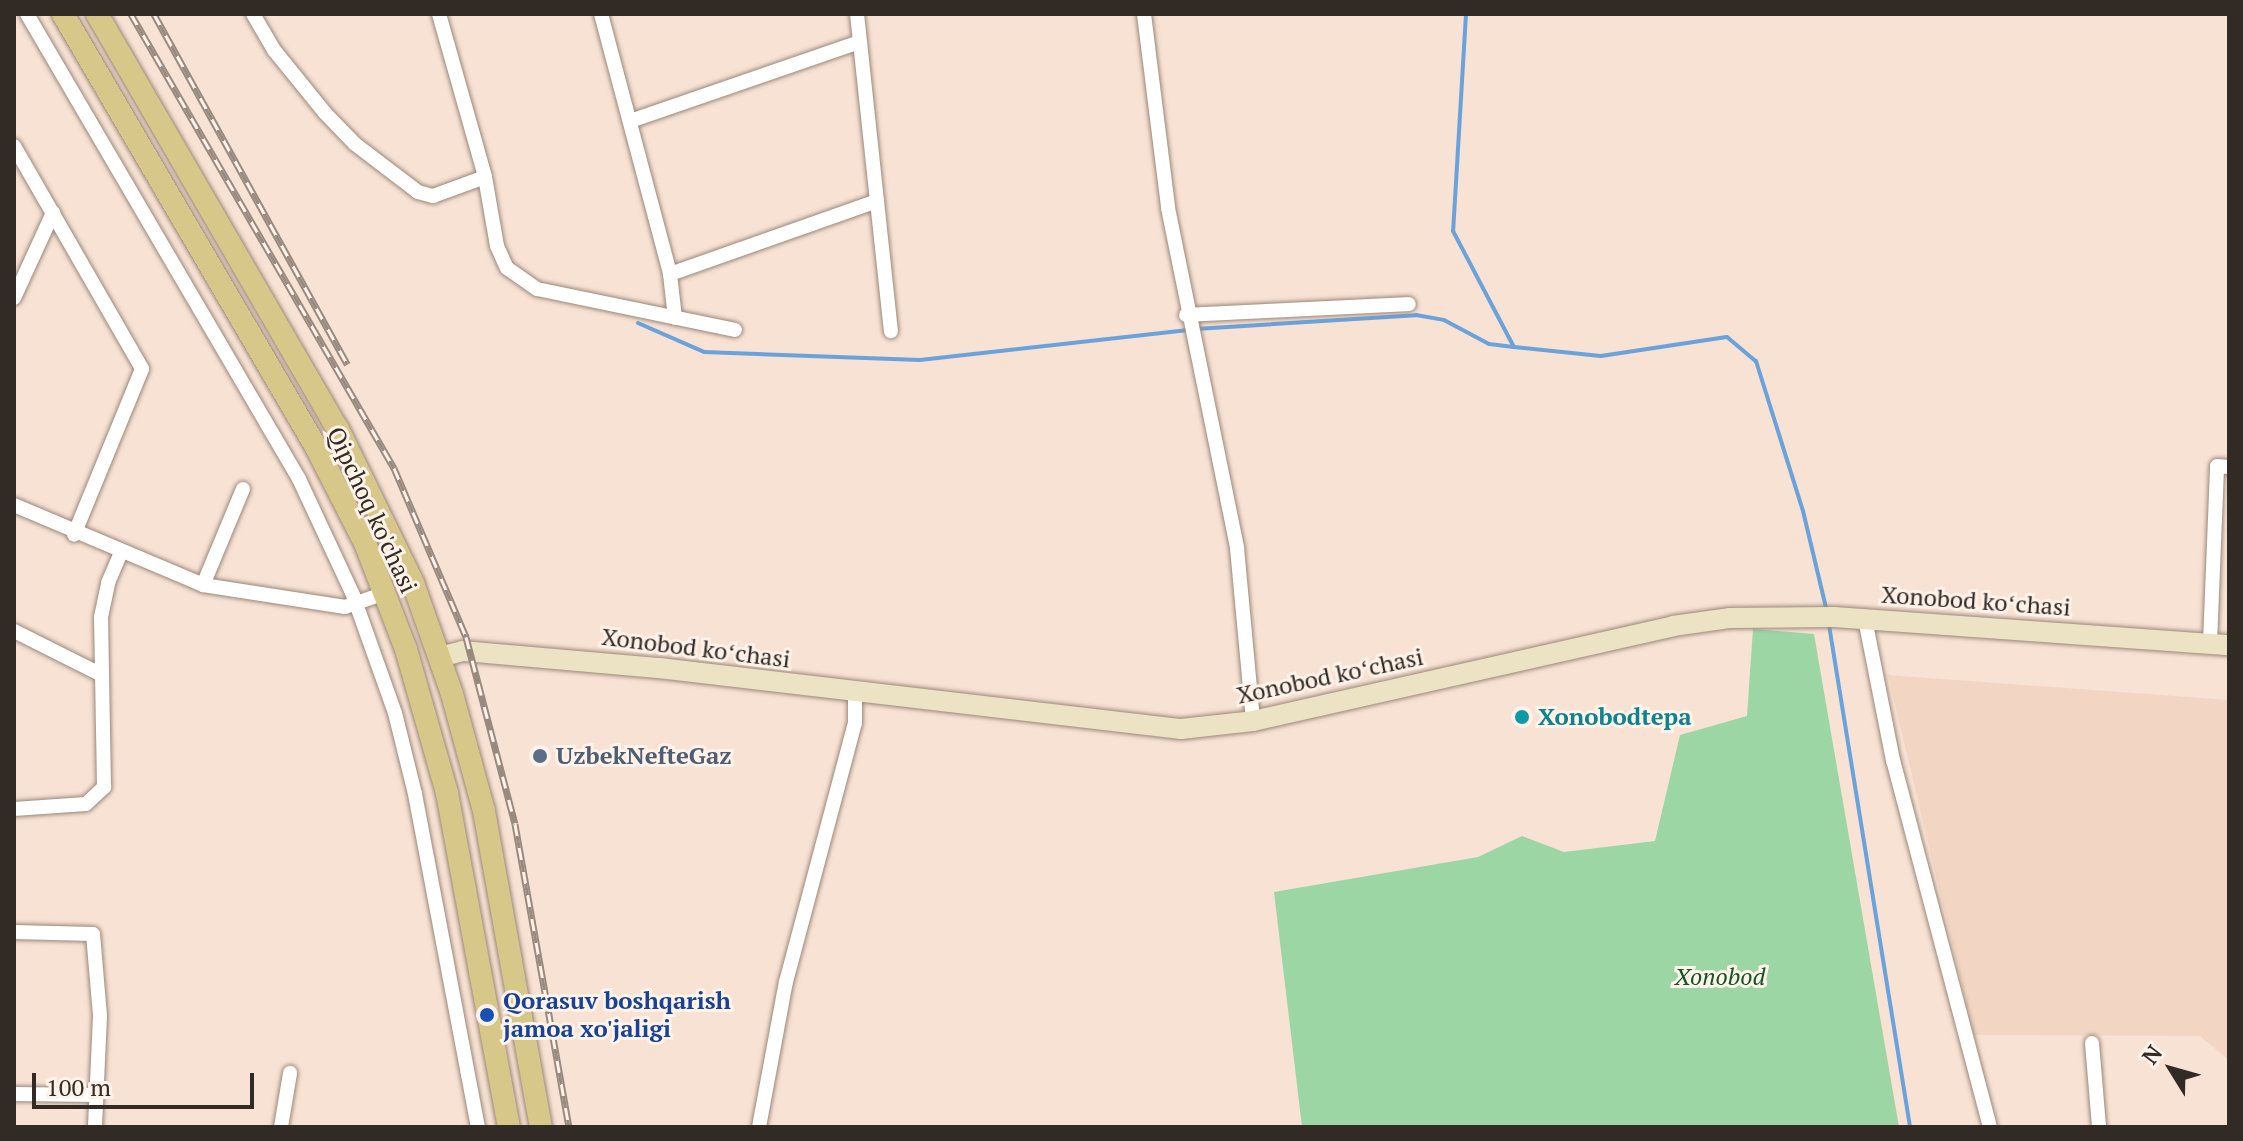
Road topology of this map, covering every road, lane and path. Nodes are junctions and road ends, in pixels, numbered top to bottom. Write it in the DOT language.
graph roads {
  1 [pos="27,14"];
  2 [pos="63,14"];
  3 [pos="97,14"];
  4 [pos="253,14"];
  5 [pos="439,14"];
  6 [pos="601,14"];
  7 [pos="857,14"];
  8 [pos="1144,14"];
  9 [pos="860,42"];
  10 [pos="630,121"];
  11 [pos="14,146"];
  12 [pos="485,177"];
  13 [pos="877,201"];
  14 [pos="53,213"];
  15 [pos="670,274"];
  16 [pos="14,298"];
  17 [pos="1409,304"];
  18 [pos="1186,315"];
  19 [pos="675,318"];
  20 [pos="735,330"];
  21 [pos="891,331"];
  22 [pos="2229,467"];
  23 [pos="243,489"];
  24 [pos="14,505"];
  25 [pos="74,535"];
  26 [pos="121,553"];
  27 [pos="413,583"];
  28 [pos="203,585"];
  29 [pos="385,593"];
  30 [pos="356,603"];
  31 [pos="1865,619"];
  32 [pos="14,631"];
  33 [pos="2219,644"];
  34 [pos="440,657"];
  35 [pos="411,666"];
  36 [pos="102,675"];
  37 [pos="855,694"];
  38 [pos="1253,721"];
  39 [pos="14,809"];
  40 [pos="14,932"];
  41 [pos="2092,1043"];
  42 [pos="290,1073"];
  43 [pos="14,1094"];
  44 [pos="96,1095"];
  45 [pos="95,1127"];
  46 [pos="281,1127"];
  47 [pos="478,1127"];
  48 [pos="509,1127"];
  49 [pos="541,1127"];
  50 [pos="759,1127"];
  51 [pos="1990,1127"];
  52 [pos="2099,1127"];
  1 -- 30 [label="street"];
  2 -- 29 [label="main road, Qipchoq ko'chasi"];
  3 -- 27 [label="main road, Qipchoq ko'chasi"];
  4 -- 12 [label="street"];
  5 -- 12 [label="street"];
  6 -- 10 [label="street"];
  7 -- 9 [label="street"];
  8 -- 18 [label="street"];
  9 -- 10 [label="street"];
  9 -- 13 [label="street"];
  10 -- 15 [label="street"];
  11 -- 14 [label="street"];
  12 -- 19 [label="street"];
  13 -- 15 [label="street"];
  13 -- 21 [label="street"];
  14 -- 16 [label="street"];
  14 -- 25 [label="street"];
  15 -- 19 [label="street"];
  17 -- 18 [label="street"];
  18 -- 38 [label="street"];
  19 -- 20 [label="street"];
  22 -- 33 [label="street"];
  23 -- 28 [label="street"];
  24 -- 25 [label="street"];
  25 -- 26 [label="street"];
  26 -- 28 [label="street"];
  26 -- 36 [label="street"];
  27 -- 29 [label="main road"];
  27 -- 34 [label="main road, Qipchoq ko'chasi"];
  28 -- 30 [label="street"];
  29 -- 30 [label="street"];
  29 -- 35 [label="main road, Qipchoq ko'chasi"];
  30 -- 47 [label="street"];
  31 -- 33 [label="main road, Xonobod koʻchasi"];
  31 -- 38 [label="main road, Xonobod koʻchasi"];
  31 -- 51 [label="street"];
  32 -- 36 [label="street"];
  34 -- 35 [label="main road"];
  34 -- 37 [label="main road, Xonobod koʻchasi"];
  34 -- 49 [label="main road, Qipchoq ko'chasi"];
  35 -- 48 [label="main road, Qipchoq ko'chasi"];
  36 -- 39 [label="street"];
  37 -- 38 [label="main road, Xonobod koʻchasi"];
  37 -- 50 [label="street"];
  40 -- 44 [label="street"];
  41 -- 52 [label="street"];
  42 -- 46 [label="street"];
  43 -- 44 [label="street"];
  44 -- 45 [label="street"];
}
